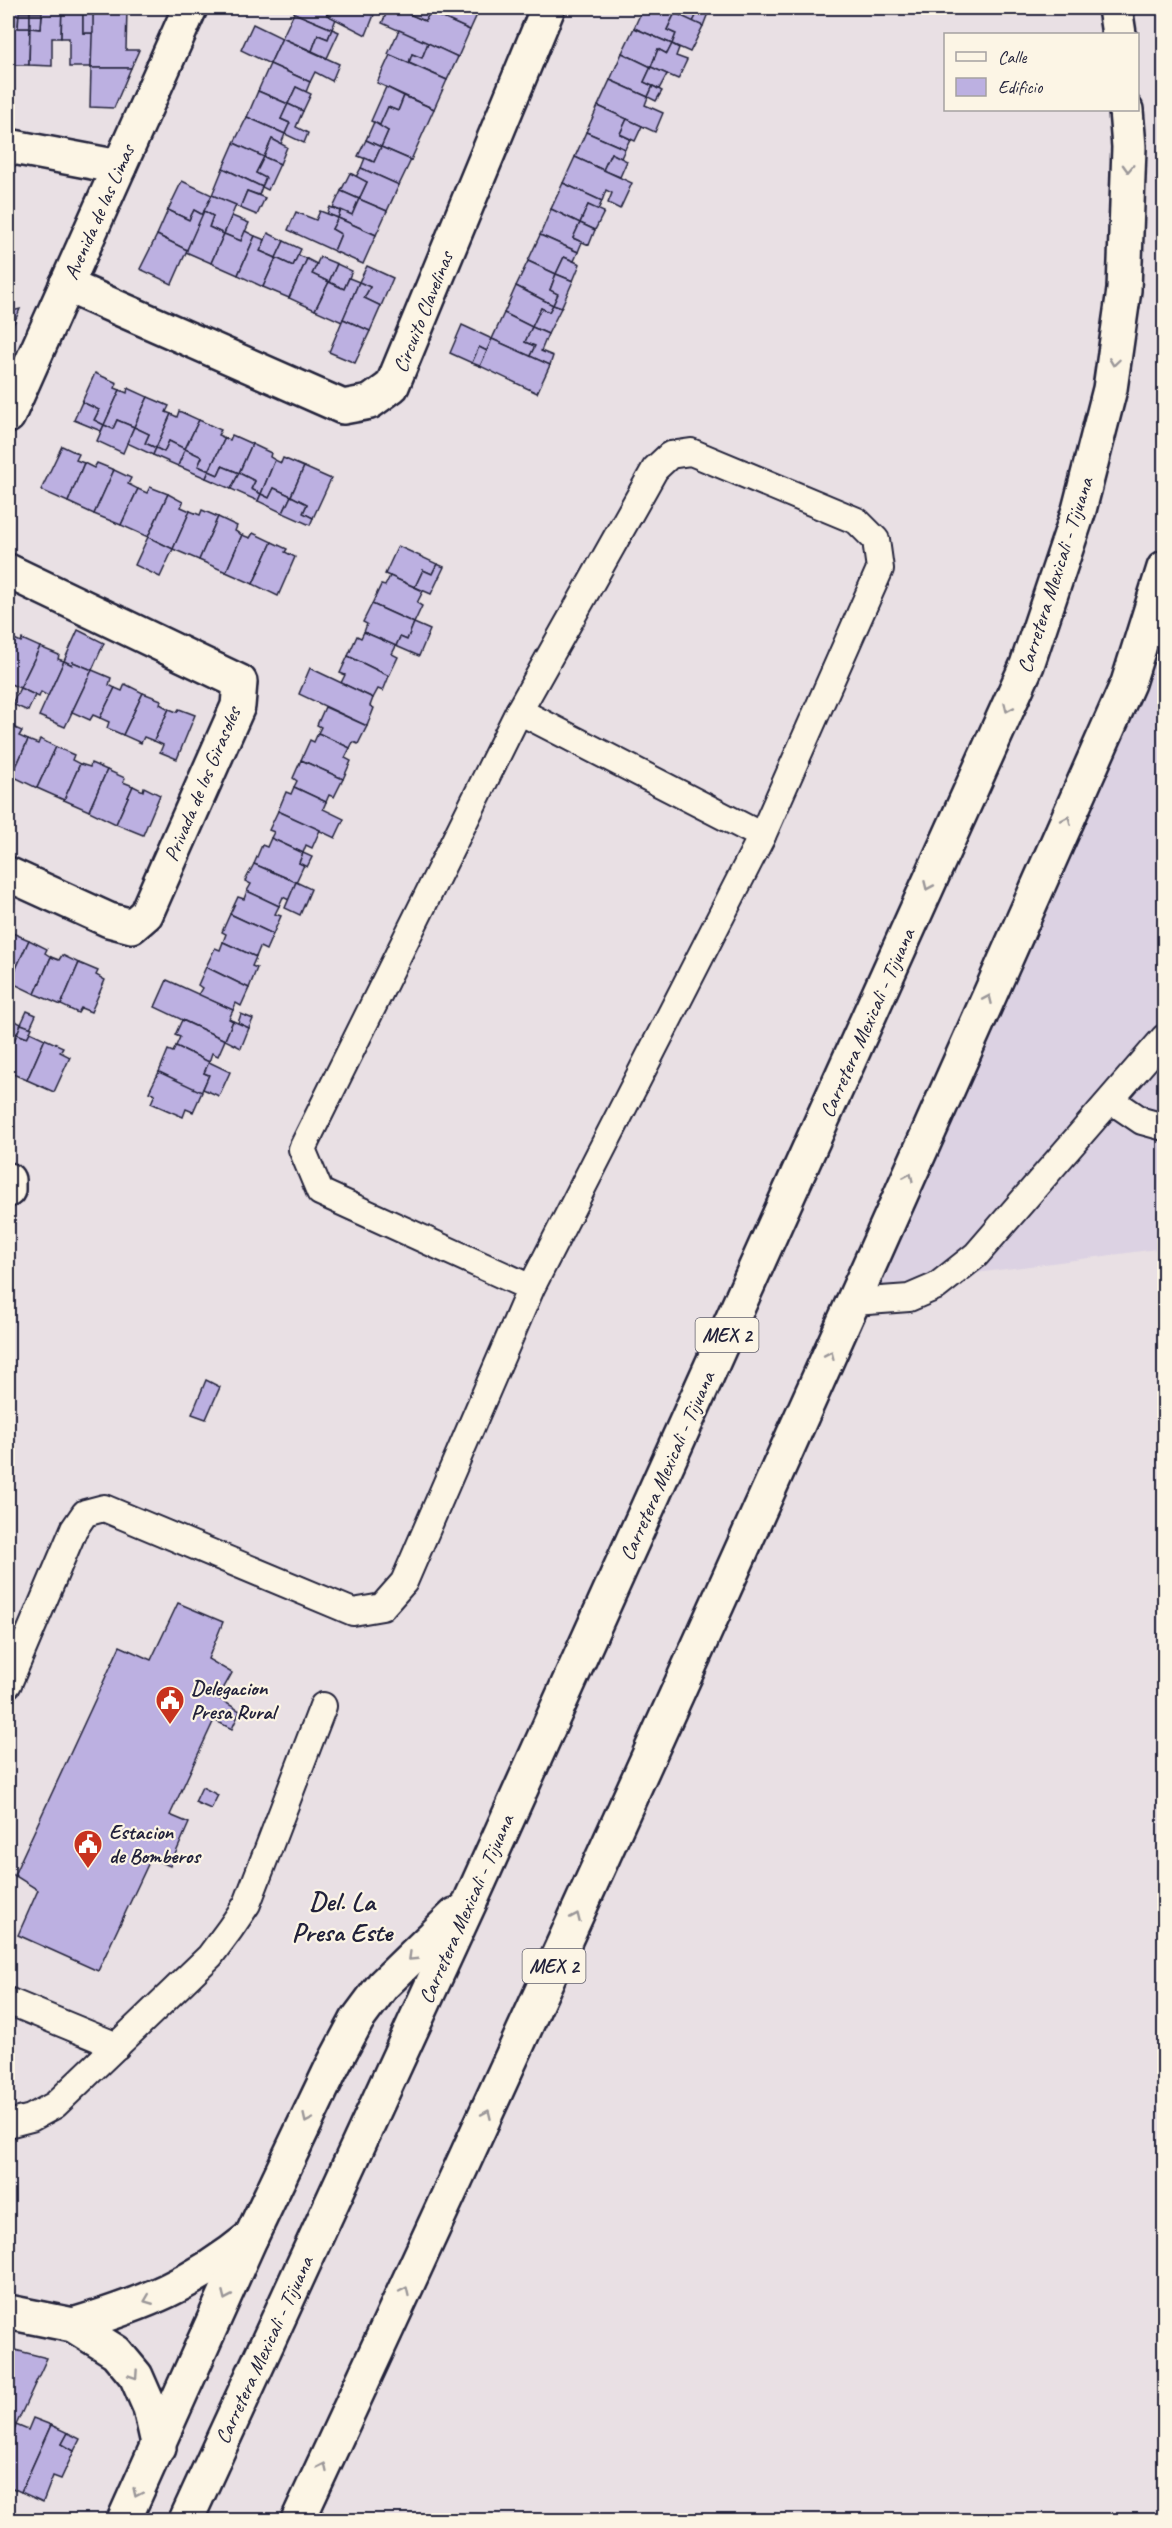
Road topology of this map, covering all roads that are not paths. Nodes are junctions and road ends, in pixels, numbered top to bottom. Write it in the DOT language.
graph roads {
  1 [pos="190,8"];
  2 [pos="548,8"];
  3 [pos="1115,8"];
  4 [pos="1119,33"];
  5 [pos="1126,111"];
  6 [pos="8,146"];
  7 [pos="119,166"];
  8 [pos="66,285"];
  9 [pos="8,416"];
  10 [pos="1164,568"];
  11 [pos="8,571"];
  12 [pos="519,711"];
  13 [pos="762,836"];
  14 [pos="8,874"];
  15 [pos="1164,1038"];
  16 [pos="1111,1100"];
  17 [pos="1164,1127"];
  18 [pos="8,1180"];
  19 [pos="8,1190"];
  20 [pos="531,1288"];
  21 [pos="854,1302"];
  22 [pos="8,1684"];
  23 [pos="323,1706"];
  24 [pos="470,1902"];
  25 [pos="8,2001"];
  26 [pos="117,2046"];
  27 [pos="8,2124"];
  28 [pos="251,2237"];
  29 [pos="8,2312"];
  30 [pos="73,2325"];
  31 [pos="159,2448"];
  32 [pos="124,2520"];
  33 [pos="186,2520"];
  34 [pos="298,2520"];
  1 -- 7 [label="main road, Avenida de las Limas"];
  2 -- 8 [label="main road, Circuito Clavelinas"];
  3 -- 4 [label="main road"];
  5 -- 24 [label="main road, Carretera Mexicali - Tijuana / MEX 2, one-way"];
  6 -- 7 [label="main road"];
  7 -- 8 [label="main road, Avenida de las Limas"];
  8 -- 9 [label="main road, Avenida de las Limas"];
  21 -- 10 [label="main road, MEX 2, one-way"];
  11 -- 14 [label="main road, Privada de los Girasoles"];
  12 -- 13 [label="lane"];
  12 -- 13 [label="lane"];
  12 -- 20 [label="lane"];
  13 -- 20 [label="lane"];
  15 -- 16 [label="lane"];
  16 -- 17 [label="lane"];
  16 -- 21 [label="lane"];
  18 -- 19 [label="main road"];
  20 -- 22 [label="lane"];
  34 -- 21 [label="main road, MEX 2, one-way"];
  23 -- 26 [label="lane"];
  24 -- 28 [label="main road, one-way"];
  24 -- 33 [label="main road, Carretera Mexicali - Tijuana / MEX 2"];
  25 -- 26 [label="lane"];
  26 -- 27 [label="lane"];
  28 -- 30 [label="main road, one-way"];
  28 -- 31 [label="main road, one-way"];
  29 -- 30 [label="main road"];
  30 -- 31 [label="main road, one-way"];
  31 -- 32 [label="main road, one-way"];
}
